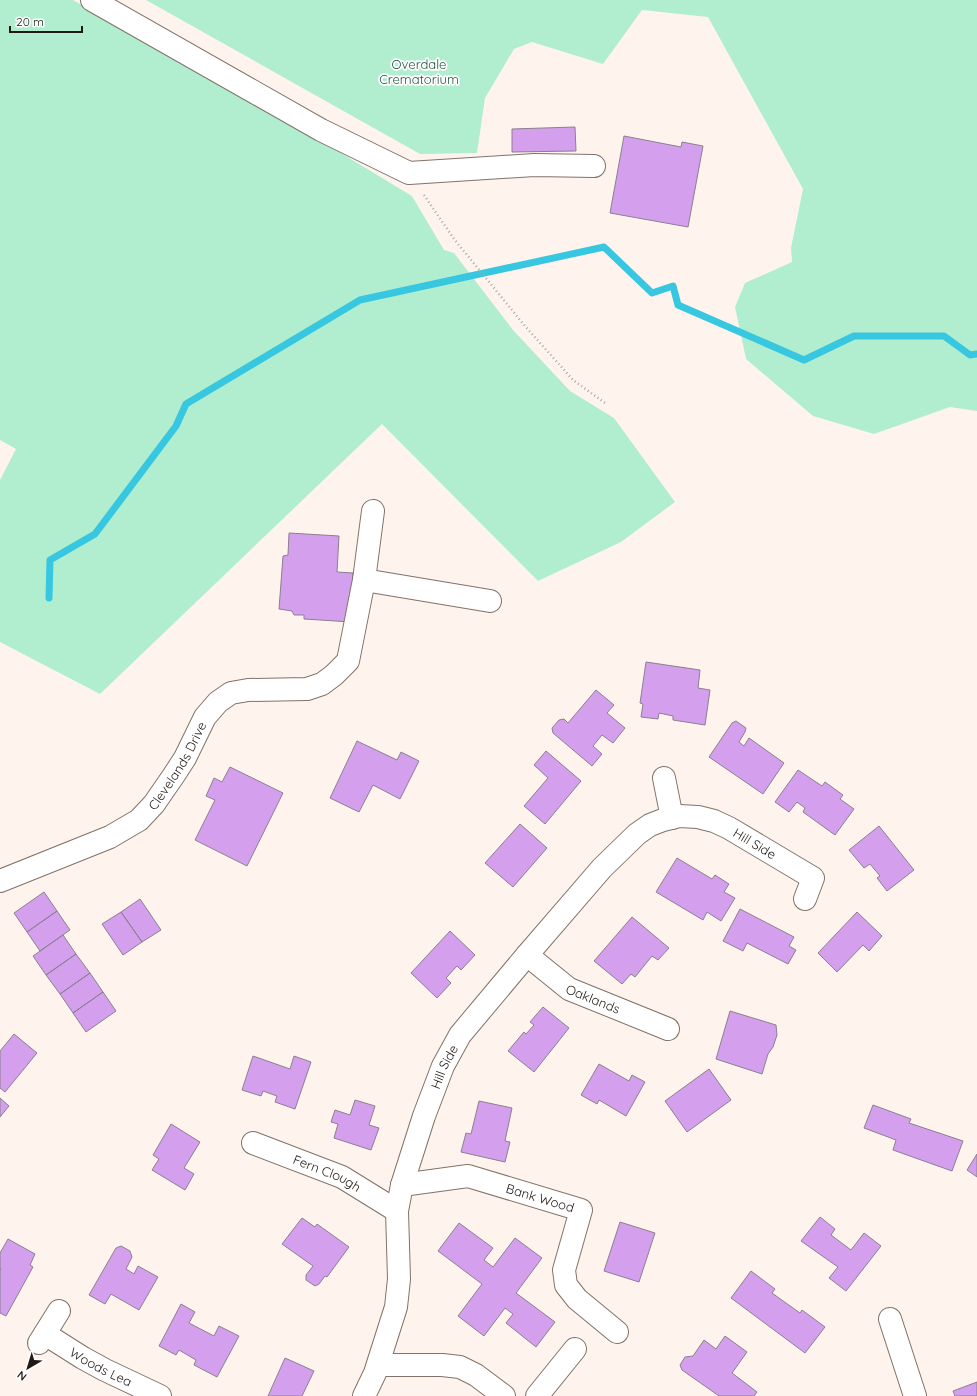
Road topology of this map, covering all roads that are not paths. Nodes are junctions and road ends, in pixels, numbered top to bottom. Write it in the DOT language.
graph roads {
  1 [pos="92,0"];
  2 [pos="594,166"];
  3 [pos="373,511"];
  4 [pos="364,580"];
  5 [pos="490,601"];
  6 [pos="664,778"];
  7 [pos="672,818"];
  8 [pos="0,881"];
  9 [pos="805,899"];
  10 [pos="526,955"];
  11 [pos="668,1027"];
  12 [pos="252,1143"];
  13 [pos="402,1185"];
  14 [pos="397,1211"];
  15 [pos="59,1311"];
  16 [pos="890,1319"];
  17 [pos="617,1332"];
  18 [pos="575,1349"];
  19 [pos="378,1365"];
  20 [pos="160,1396"];
  21 [pos="364,1396"];
  22 [pos="504,1396"];
  23 [pos="537,1396"];
  24 [pos="915,1396"];
  1 -- 2 [label="street"];
  3 -- 4 [label="street"];
  4 -- 5 [label="street"];
  4 -- 8 [label="street, Clevelands Drive"];
  6 -- 7 [label="street"];
  7 -- 9 [label="street, Hill Side"];
  7 -- 10 [label="street, Hill Side"];
  10 -- 11 [label="street, Oaklands"];
  10 -- 13 [label="street, Hill Side"];
  12 -- 14 [label="street, Fern Clough"];
  13 -- 14 [label="street, Hill Side"];
  13 -- 17 [label="street, Bank Wood"];
  14 -- 19 [label="street, Hill Side"];
  15 -- 20 [label="street, Woods Lea"];
  16 -- 24 [label="street"];
  18 -- 23 [label="street"];
  19 -- 21 [label="street, Hill Side"];
  19 -- 22 [label="street"];
}
